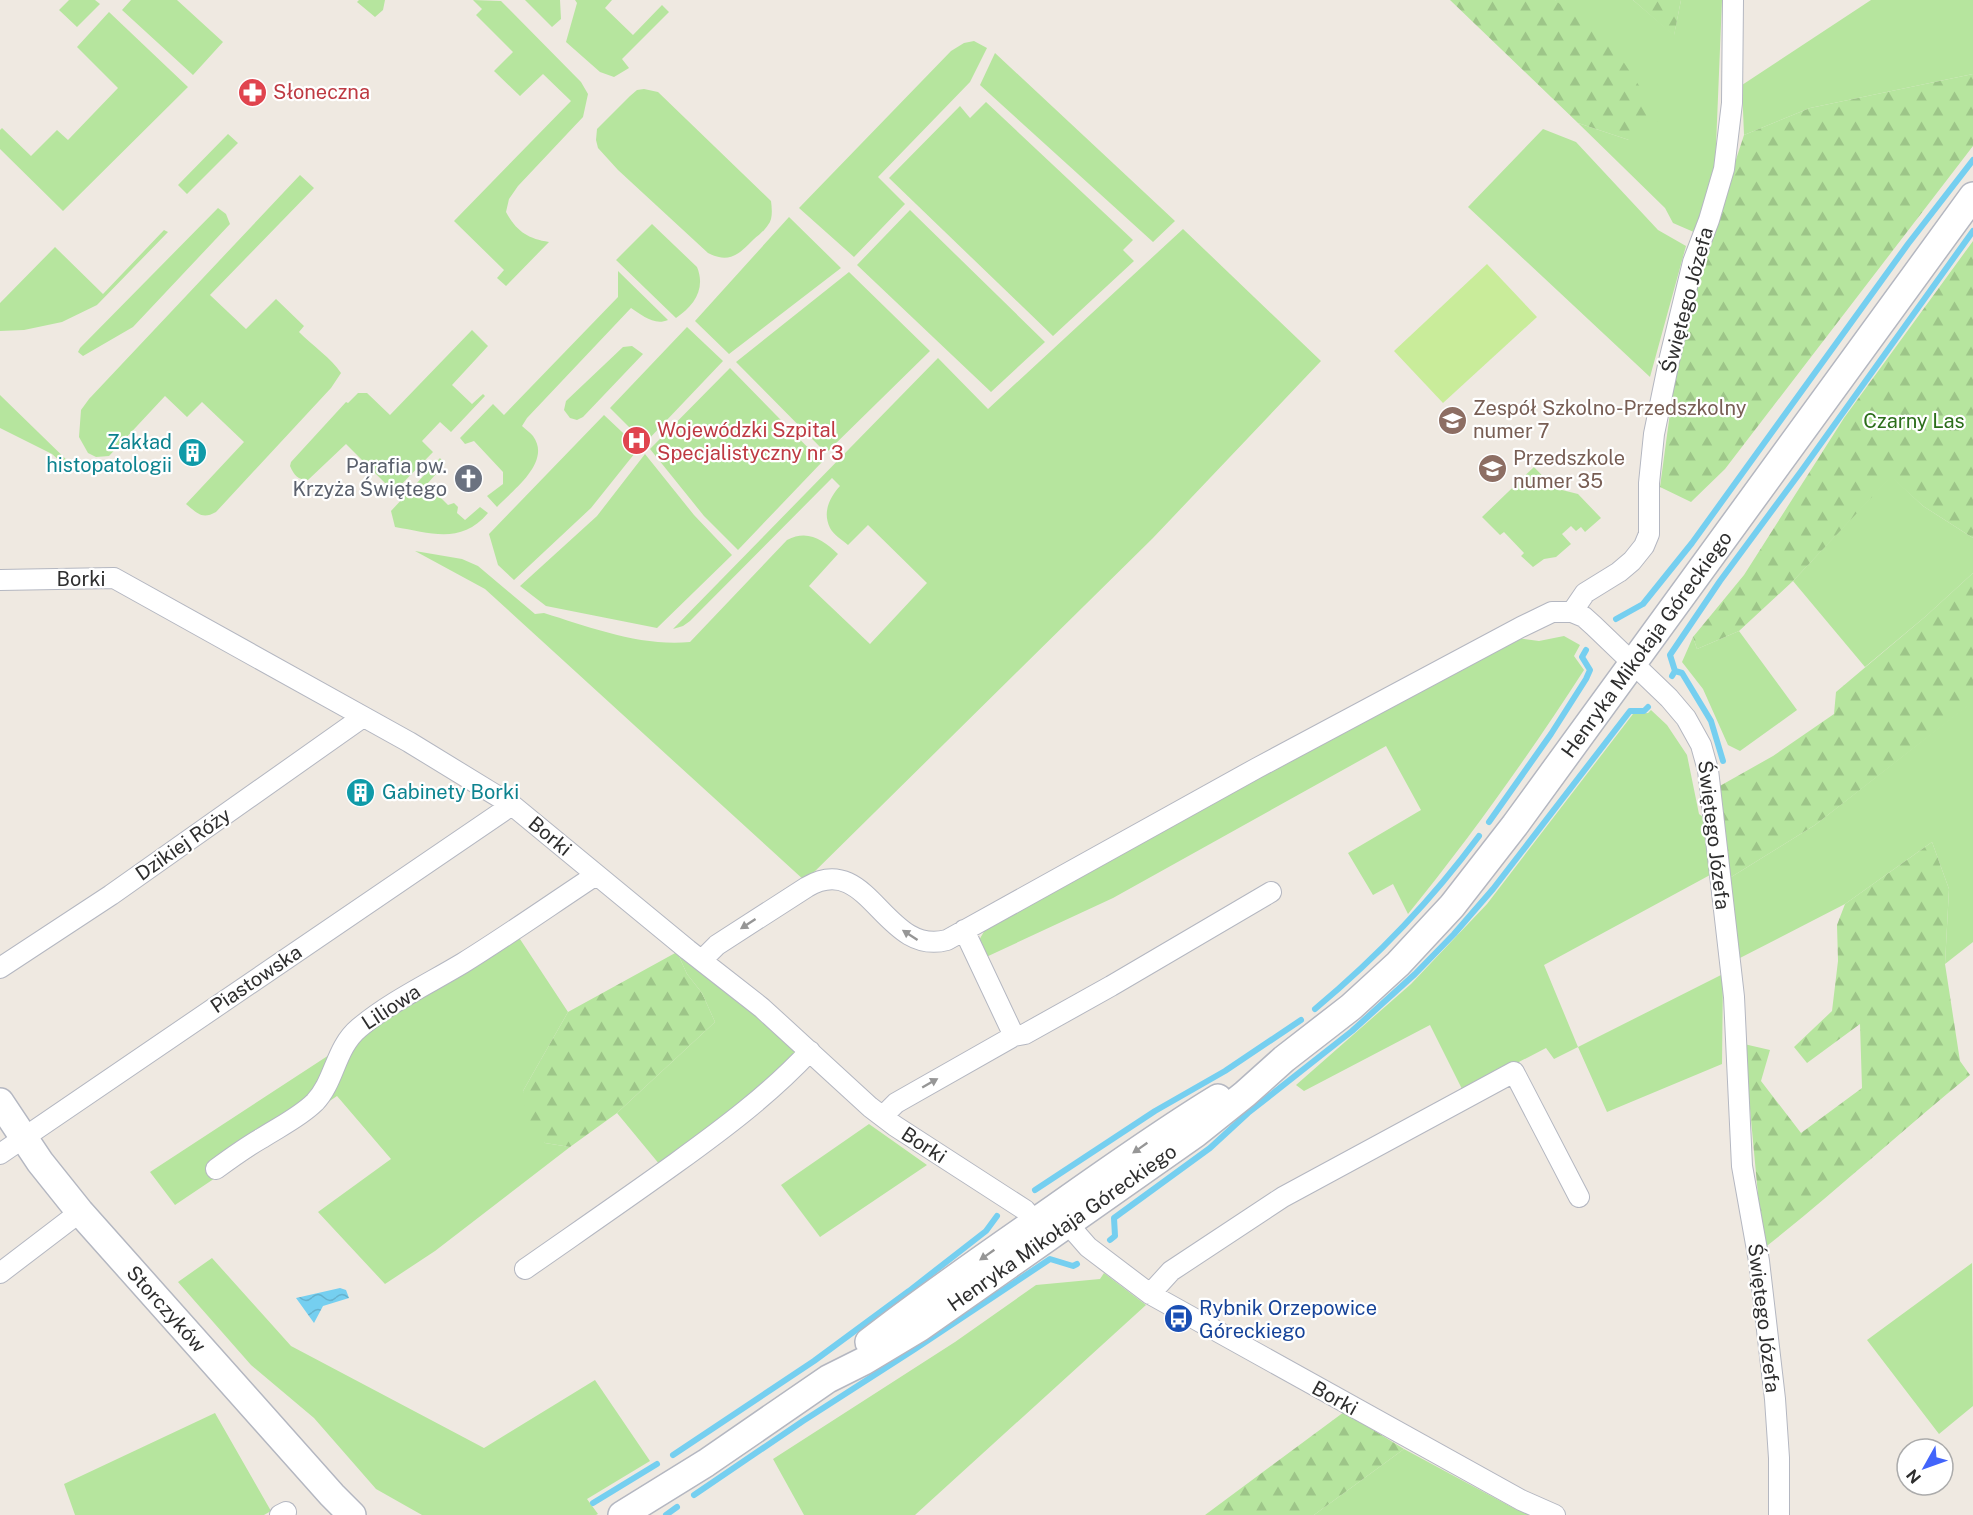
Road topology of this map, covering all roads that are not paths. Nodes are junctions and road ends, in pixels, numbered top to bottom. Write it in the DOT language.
graph roads {
  1 [pos="1733,0"];
  2 [pos="1973,196"];
  3 [pos="0,580"];
  4 [pos="1572,612"];
  5 [pos="1633,663"];
  6 [pos="363,717"];
  7 [pos="512,805"];
  8 [pos="597,874"];
  9 [pos="1271,892"];
  10 [pos="964,930"];
  11 [pos="702,960"];
  12 [pos="0,968"];
  13 [pos="1014,1036"];
  14 [pos="810,1051"];
  15 [pos="0,1102"];
  16 [pos="883,1116"];
  17 [pos="24,1138"];
  18 [pos="0,1154"];
  19 [pos="216,1169"];
  20 [pos="1579,1197"];
  21 [pos="80,1212"];
  22 [pos="1051,1223"];
  23 [pos="525,1269"];
  24 [pos="0,1273"];
  25 [pos="1150,1294"];
  26 [pos="350,1513"];
  27 [pos="622,1515"];
  28 [pos="1555,1515"];
  29 [pos="1779,1515"];
  1 -- 4 [label="street, Świętego Józefa"];
  2 -- 5 [label="main road, Henryka Mikołaja Góreckiego"];
  3 -- 6 [label="street, Borki"];
  4 -- 5 [label="street, Świętego Józefa"];
  4 -- 10 [label="street"];
  5 -- 22 [label="main road, Henryka Mikołaja Góreckiego"];
  5 -- 29 [label="street, Świętego Józefa"];
  6 -- 7 [label="street, Borki"];
  6 -- 12 [label="street, Dzikiej Róży"];
  7 -- 8 [label="street, Borki"];
  7 -- 17 [label="street, Piastowska"];
  8 -- 11 [label="street, Borki"];
  8 -- 19 [label="street, Liliowa"];
  9 -- 13 [label="street"];
  10 -- 11 [label="street, one-way"];
  10 -- 13 [label="street"];
  11 -- 14 [label="street, Borki"];
  16 -- 13 [label="street, one-way"];
  14 -- 16 [label="street, Borki"];
  14 -- 23 [label="street"];
  15 -- 17 [label="main road, Storczyków"];
  16 -- 22 [label="street, Borki"];
  17 -- 18 [label="street, Piastowska"];
  17 -- 21 [label="main road, Storczyków"];
  20 -- 25 [label="street"];
  21 -- 24 [label="street"];
  21 -- 26 [label="main road, Storczyków"];
  22 -- 25 [label="street, Borki"];
  22 -- 27 [label="main road, Henryka Mikołaja Góreckiego"];
  25 -- 28 [label="street, Borki"];
}
